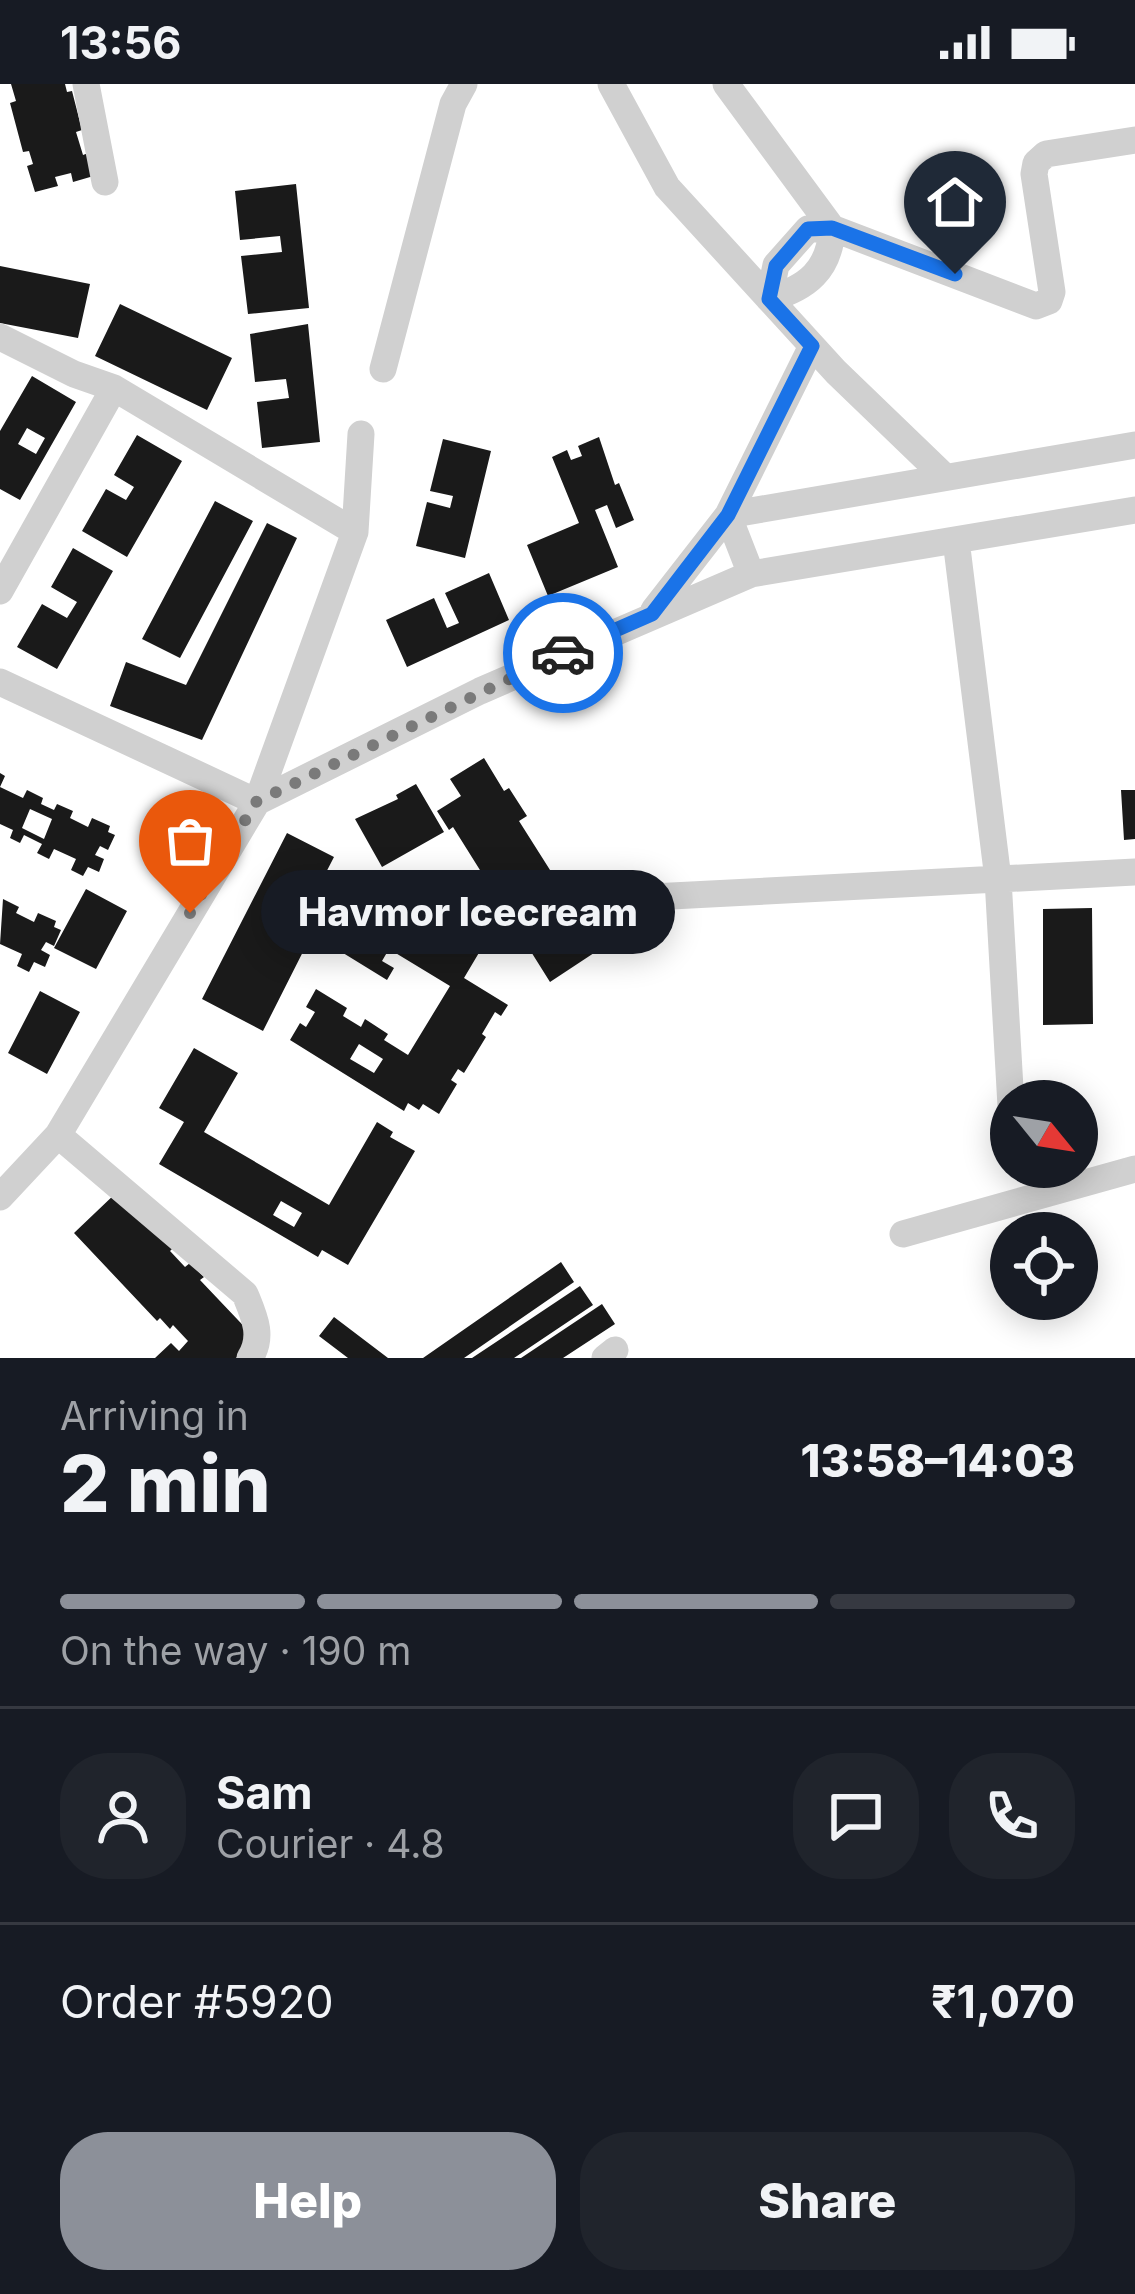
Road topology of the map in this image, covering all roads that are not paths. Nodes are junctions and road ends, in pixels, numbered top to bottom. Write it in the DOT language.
graph roads {
  1 [pos="86,84"];
  2 [pos="464,84"];
  3 [pos="611,84"];
  4 [pos="726,84"];
  5 [pos="1135,140"];
  6 [pos="105,182"];
  7 [pos="832,228"];
  8 [pos="769,299"];
  9 [pos="0,337"];
  10 [pos="812,346"];
  11 [pos="383,369"];
  12 [pos="114,388"];
  13 [pos="361,434"];
  14 [pos="1135,445"];
  15 [pos="944,476"];
  16 [pos="1135,510"];
  17 [pos="728,515"];
  18 [pos="355,532"];
  19 [pos="956,540"];
  20 [pos="751,574"];
  21 [pos="0,591"];
  22 [pos="652,614"];
  23 [pos="0,682"];
  24 [pos="256,802"];
  25 [pos="1135,872"];
  26 [pos="998,879"];
  27 [pos="652,897"];
  28 [pos="1010,1080"];
  29 [pos="58,1135"];
  30 [pos="1135,1169"];
  31 [pos="0,1197"];
  32 [pos="903,1234"];
  33 [pos="250,1358"];
  1 -- 6 [label="street"];
  2 -- 11 [label="street"];
  3 -- 8 [label="street"];
  4 -- 7 [label="street"];
  5 -- 7 [label="street"];
  7 -- 8 [label="street"];
  8 -- 10 [label="street"];
  9 -- 12 [label="street"];
  10 -- 15 [label="street"];
  10 -- 17 [label="street"];
  12 -- 18 [label="street"];
  12 -- 21 [label="street"];
  13 -- 18 [label="street"];
  14 -- 15 [label="street"];
  15 -- 17 [label="street"];
  16 -- 19 [label="street"];
  17 -- 20 [label="street"];
  17 -- 22 [label="street"];
  18 -- 24 [label="street"];
  19 -- 20 [label="street"];
  19 -- 26 [label="street"];
  20 -- 22 [label="street"];
  22 -- 24 [label="street"];
  23 -- 24 [label="street"];
  24 -- 29 [label="street"];
  25 -- 26 [label="street"];
  26 -- 27 [label="street"];
  26 -- 28 [label="street"];
  29 -- 31 [label="street"];
  29 -- 33 [label="street"];
  30 -- 32 [label="street"];
}
